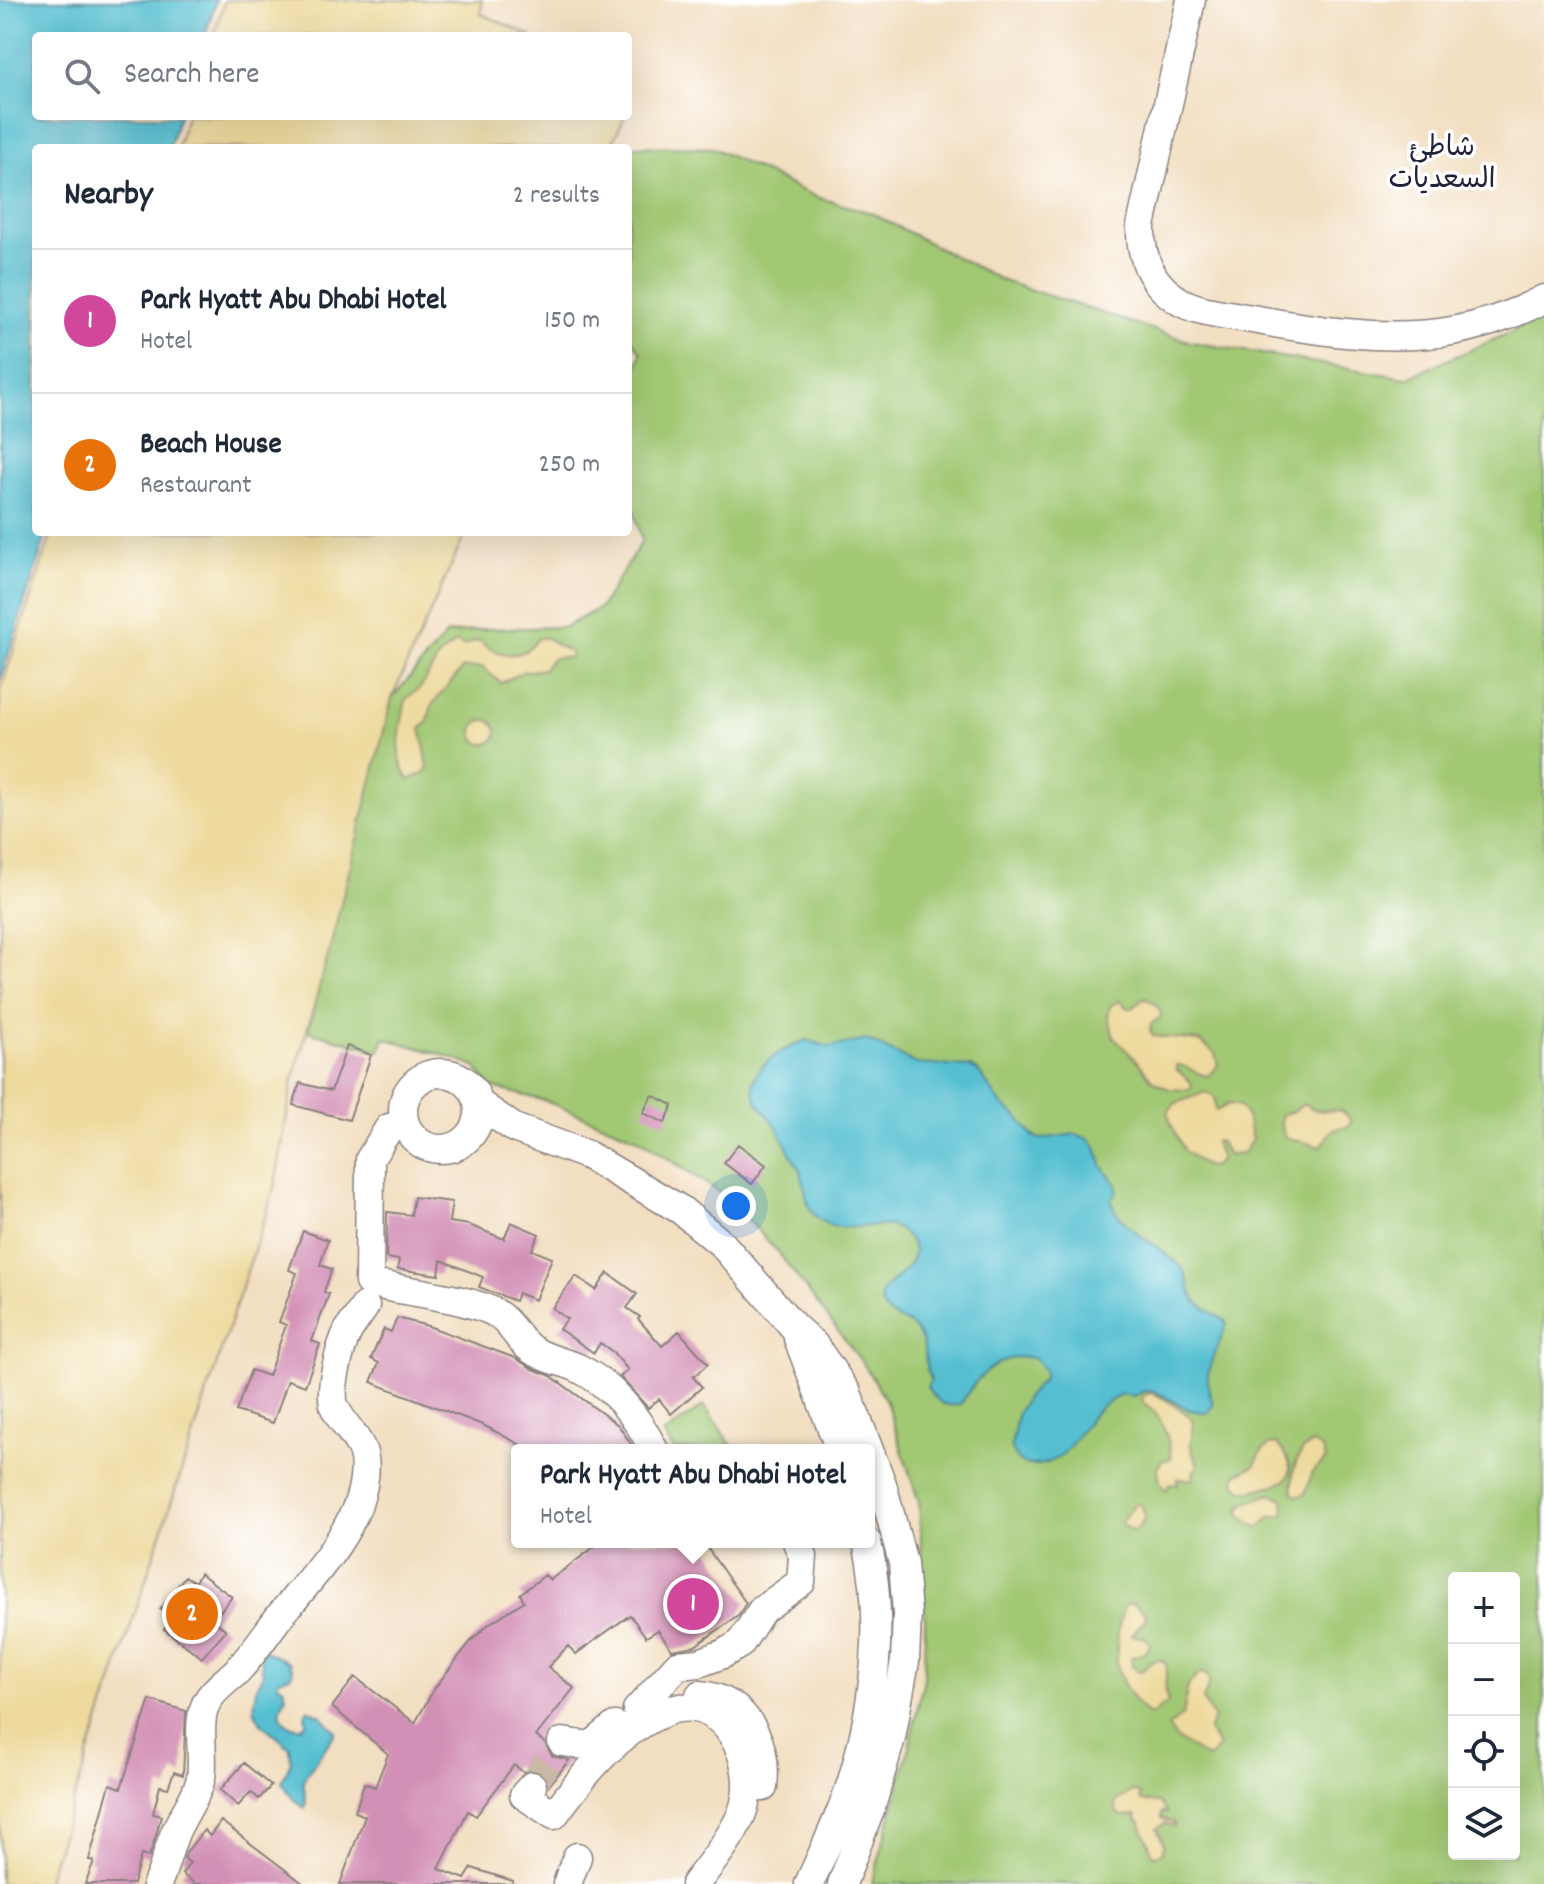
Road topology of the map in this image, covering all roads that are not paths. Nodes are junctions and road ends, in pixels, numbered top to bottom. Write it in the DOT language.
graph roads {
  1 [pos="1191,0"];
  2 [pos="1544,299"];
  3 [pos="478,1103"];
  4 [pos="405,1123"];
  5 [pos="514,1128"];
  6 [pos="470,1136"];
  7 [pos="373,1292"];
  8 [pos="793,1326"];
  9 [pos="650,1444"];
  10 [pos="838,1444"];
  11 [pos="867,1444"];
  12 [pos="875,1466"];
  13 [pos="880,1522"];
  14 [pos="800,1548"];
  15 [pos="868,1548"];
  16 [pos="637,1710"];
  17 [pos="562,1742"];
  18 [pos="532,1786"];
  19 [pos="708,1882"];
  20 [pos="157,1884"];
  21 [pos="809,1884"];
  22 [pos="842,1884"];
  1 -- 2 [label="street"];
  3 -- 4 [label="street"];
  3 -- 5 [label="street"];
  3 -- 6 [label="street"];
  4 -- 6 [label="street"];
  4 -- 7 [label="street"];
  5 -- 6 [label="street"];
  5 -- 8 [label="street"];
  7 -- 9 [label="street"];
  7 -- 20 [label="street"];
  8 -- 10 [label="street"];
  8 -- 11 [label="street"];
  12 -- 13 [label="street"];
  13 -- 22 [label="street"];
  14 -- 16 [label="street"];
  15 -- 21 [label="street"];
  16 -- 17 [label="street"];
  16 -- 19 [label="street"];
  18 -- 19 [label="street"];
}
